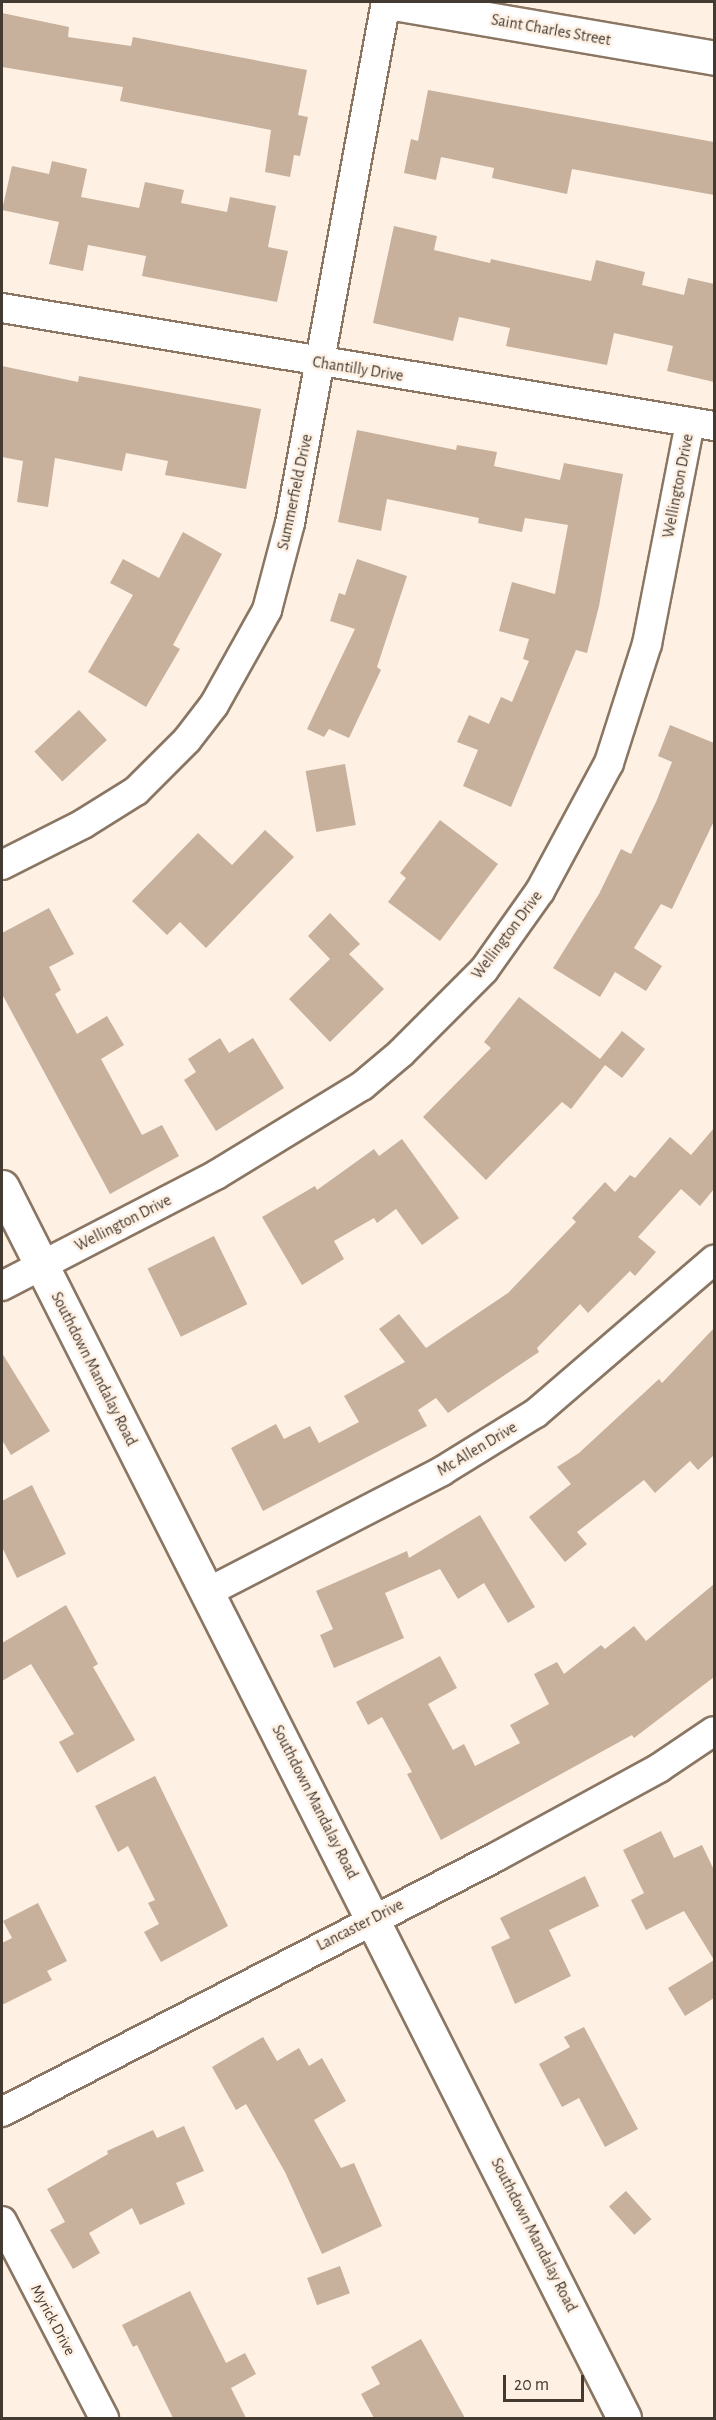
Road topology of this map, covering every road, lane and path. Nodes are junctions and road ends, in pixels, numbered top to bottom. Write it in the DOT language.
graph roads {
  1 [pos="387,2"];
  2 [pos="714,58"];
  3 [pos="2,308"];
  4 [pos="320,363"];
  5 [pos="702,424"];
  6 [pos="2,864"];
  7 [pos="2,1187"];
  8 [pos="714,1260"];
  9 [pos="41,1265"];
  10 [pos="2,1286"];
  11 [pos="208,1592"];
  12 [pos="714,1734"];
  13 [pos="374,1917"];
  14 [pos="2,2112"];
  15 [pos="2,2222"];
  16 [pos="104,2418"];
  17 [pos="624,2418"];
  1 -- 2 [label="street, Saint Charles Street"];
  1 -- 4 [label="street, Summerfield Drive"];
  3 -- 4 [label="street, Chantilly Drive"];
  4 -- 5 [label="street, Chantilly Drive"];
  4 -- 6 [label="street, Summerfield Drive"];
  5 -- 9 [label="street, Wellington Drive"];
  7 -- 9 [label="street, Southdown Mandalay Road"];
  8 -- 11 [label="street, Mc Allen Drive"];
  9 -- 10 [label="street, Wellington Drive"];
  9 -- 11 [label="street, Southdown Mandalay Road"];
  11 -- 13 [label="street, Southdown Mandalay Road"];
  12 -- 13 [label="street, Lancaster Drive"];
  13 -- 14 [label="street, Lancaster Drive"];
  13 -- 17 [label="street, Southdown Mandalay Road"];
  15 -- 16 [label="street, Myrick Drive"];
}
